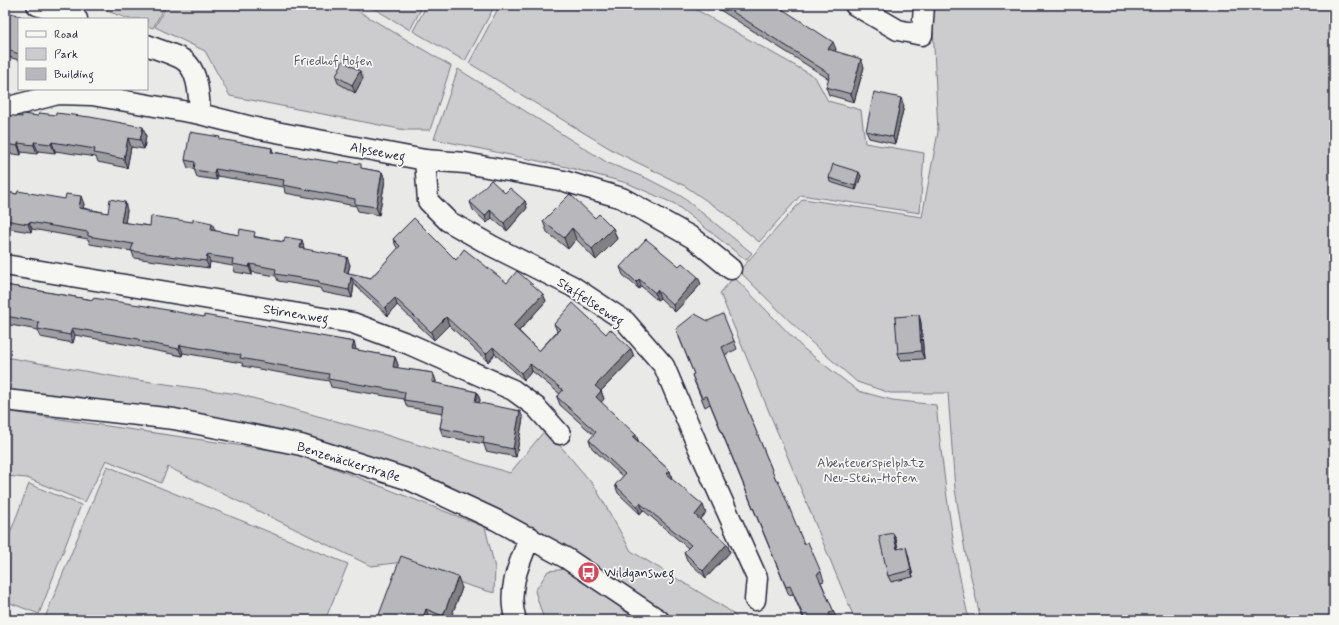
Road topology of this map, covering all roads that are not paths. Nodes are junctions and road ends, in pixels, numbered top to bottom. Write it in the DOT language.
graph roads {
  1 [pos="37,5"];
  2 [pos="855,5"];
  3 [pos="924,5"];
  4 [pos="74,18"];
  5 [pos="148,46"];
  6 [pos="5,108"];
  7 [pos="200,114"];
  8 [pos="425,160"];
  9 [pos="5,265"];
  10 [pos="731,269"];
  11 [pos="5,400"];
  12 [pos="560,434"];
  13 [pos="530,537"];
  14 [pos="755,600"];
  15 [pos="516,620"];
  16 [pos="659,620"];
  1 -- 4 [label="street"];
  2 -- 3 [label="street"];
  5 -- 7 [label="street"];
  6 -- 7 [label="street, Alpseeweg"];
  7 -- 8 [label="street, Alpseeweg"];
  8 -- 10 [label="street, Alpseeweg"];
  8 -- 14 [label="street, Staffelseeweg"];
  9 -- 12 [label="street, Stirnenweg"];
  11 -- 13 [label="street, Benzenäckerstraße"];
  13 -- 15 [label="street"];
  13 -- 16 [label="street, Benzenäckerstraße"];
}
